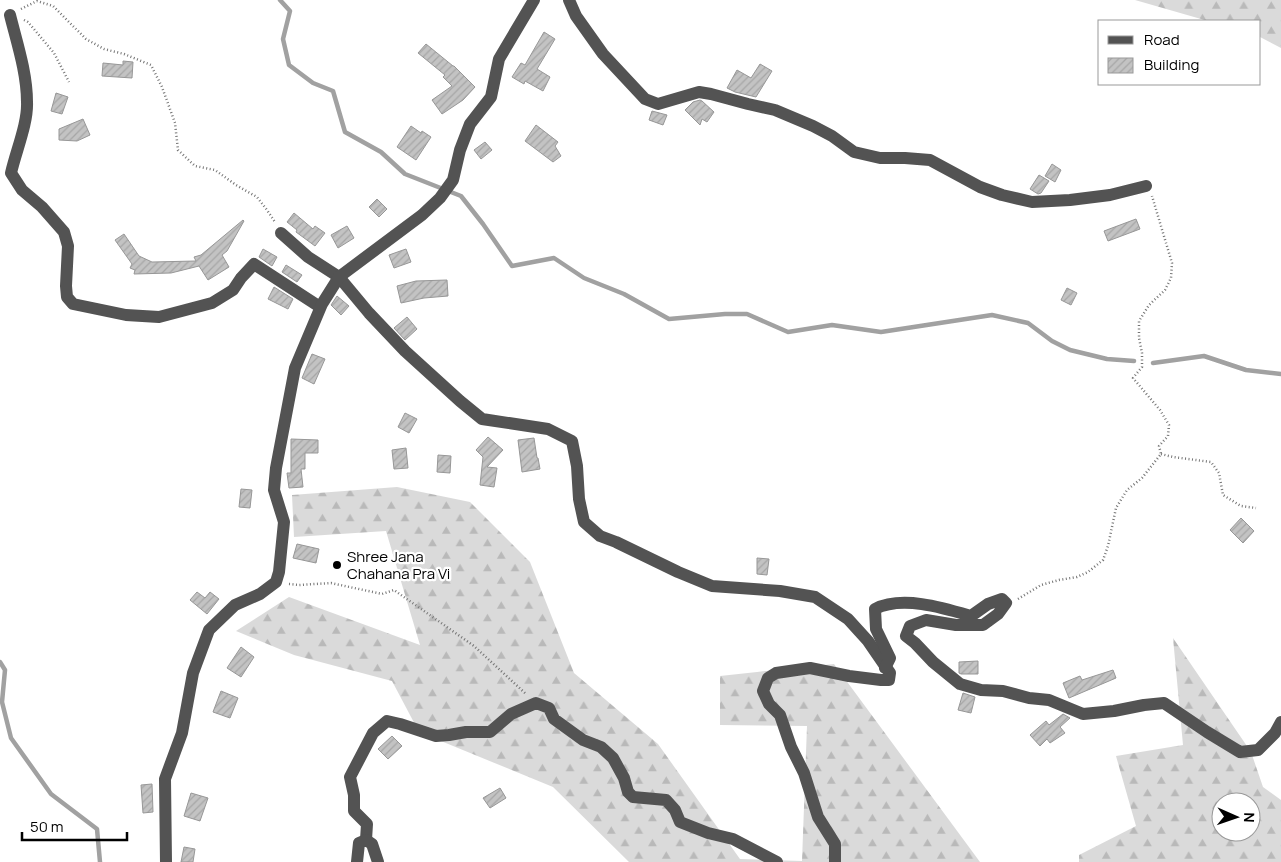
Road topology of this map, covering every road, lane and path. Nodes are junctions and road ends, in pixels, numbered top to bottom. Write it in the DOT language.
graph roads {
  1 [pos="534,0"];
  2 [pos="569,0"];
  3 [pos="10,15"];
  4 [pos="69,82"];
  5 [pos="1146,186"];
  6 [pos="281,232"];
  7 [pos="338,277"];
  8 [pos="320,307"];
  9 [pos="1161,454"];
  10 [pos="1256,508"];
  11 [pos="276,582"];
  12 [pos="1006,603"];
  13 [pos="885,668"];
  14 [pos="536,703"];
  15 [pos="1281,722"];
  16 [pos="366,840"];
  17 [pos="166,862"];
  18 [pos="357,862"];
  19 [pos="378,862"];
  20 [pos="777,862"];
  21 [pos="834,862"];
  1 -- 7 [label="street"];
  2 -- 5 [label="street"];
  3 -- 4 [label="path"];
  3 -- 6 [label="path"];
  3 -- 8 [label="street"];
  5 -- 9 [label="path"];
  6 -- 7 [label="street"];
  7 -- 8 [label="street"];
  7 -- 13 [label="street"];
  8 -- 11 [label="street"];
  9 -- 10 [label="path"];
  9 -- 12 [label="path"];
  11 -- 14 [label="path"];
  11 -- 17 [label="street"];
  12 -- 13 [label="street"];
  12 -- 15 [label="street"];
  13 -- 21 [label="street"];
  14 -- 16 [label="street"];
  14 -- 20 [label="street"];
  16 -- 18 [label="street"];
  16 -- 19 [label="street"];
}
